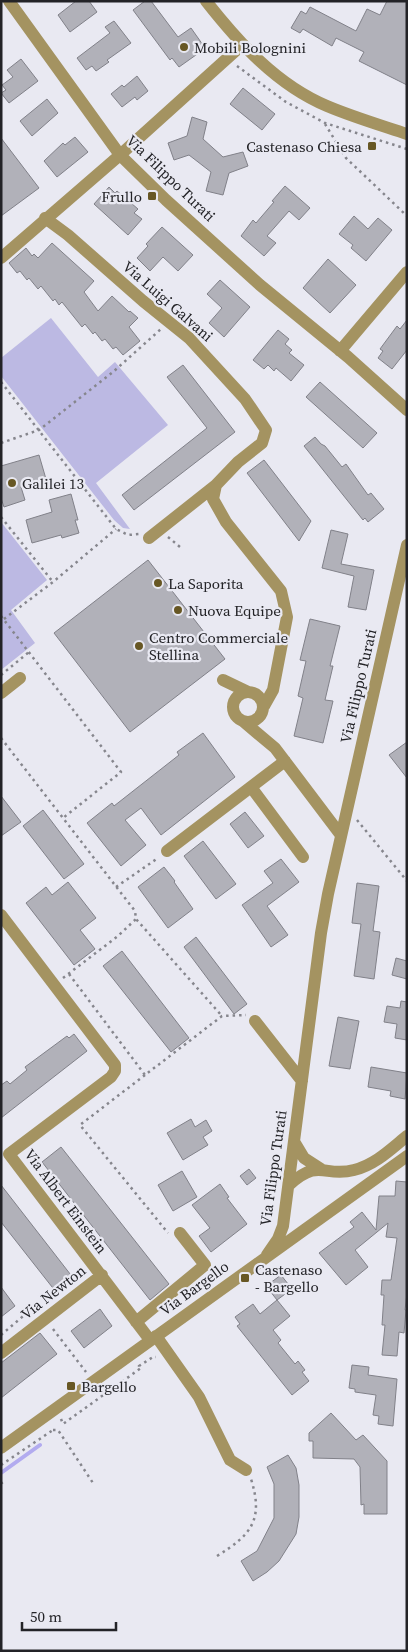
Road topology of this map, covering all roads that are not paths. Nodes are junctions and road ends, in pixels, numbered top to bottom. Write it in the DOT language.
graph roads {
  1 [pos="9,1"];
  2 [pos="206,1"];
  3 [pos="242,45"];
  4 [pos="407,134"];
  5 [pos="120,154"];
  6 [pos="45,218"];
  7 [pos="1,258"];
  8 [pos="407,272"];
  9 [pos="340,351"];
  10 [pos="407,410"];
  11 [pos="216,485"];
  12 [pos="153,535"];
  13 [pos="407,545"];
  14 [pos="276,672"];
  15 [pos="20,678"];
  16 [pos="1,693"];
  17 [pos="252,693"];
  18 [pos="233,706"];
  19 [pos="264,709"];
  20 [pos="244,722"];
  21 [pos="275,748"];
  22 [pos="285,761"];
  23 [pos="251,787"];
  24 [pos="340,834"];
  25 [pos="167,851"];
  26 [pos="303,857"];
  27 [pos="1,915"];
  28 [pos="255,1021"];
  29 [pos="302,1081"];
  30 [pos="407,1136"];
  31 [pos="294,1143"];
  32 [pos="407,1156"];
  33 [pos="5,1157"];
  34 [pos="321,1169"];
  35 [pos="289,1185"];
  36 [pos="175,1235"];
  37 [pos="267,1255"];
  38 [pos="102,1275"];
  39 [pos="136,1322"];
  40 [pos="153,1338"];
  41 [pos="1,1353"];
  42 [pos="1,1448"];
  43 [pos="246,1470"];
  1 -- 5 [label="street, Via Filippo Turati"];
  2 -- 3 [label="street"];
  3 -- 4 [label="street"];
  3 -- 5 [label="street"];
  5 -- 6 [label="street"];
  5 -- 9 [label="street, Via Filippo Turati"];
  6 -- 7 [label="street"];
  6 -- 11 [label="street, Via Luigi Galvani"];
  8 -- 9 [label="street"];
  9 -- 10 [label="street, Via Filippo Turati"];
  11 -- 12 [label="street"];
  11 -- 14 [label="street"];
  13 -- 24 [label="street, Via Filippo Turati"];
  14 -- 17 [label="street"];
  14 -- 19 [label="street"];
  15 -- 16 [label="street"];
  17 -- 18 [label="street"];
  17 -- 18 [label="street"];
  17 -- 19 [label="street"];
  18 -- 20 [label="street"];
  19 -- 20 [label="street"];
  19 -- 21 [label="street"];
  20 -- 21 [label="street"];
  21 -- 22 [label="street"];
  22 -- 23 [label="street"];
  22 -- 24 [label="street"];
  23 -- 25 [label="street"];
  23 -- 26 [label="street"];
  24 -- 29 [label="street, Via Filippo Turati"];
  27 -- 33 [label="street, Via Albert Einstein"];
  28 -- 29 [label="street"];
  29 -- 31 [label="street, Via Filippo Turati"];
  30 -- 34 [label="street"];
  31 -- 34 [label="street"];
  31 -- 35 [label="street, Via Filippo Turati"];
  32 -- 37 [label="street, Via Bargello"];
  33 -- 38 [label="street, Via Albert Einstein"];
  34 -- 35 [label="street"];
  35 -- 37 [label="street, Via Filippo Turati"];
  36 -- 39 [label="street, Via Bargello"];
  37 -- 40 [label="street, Via Bargello"];
  38 -- 39 [label="street, Via Albert Einstein"];
  38 -- 41 [label="street, Via Newton"];
  39 -- 40 [label="street, Via Albert Einstein"];
  40 -- 42 [label="street, Via Bargello"];
  40 -- 43 [label="street, Via Albert Einstein"];
}
